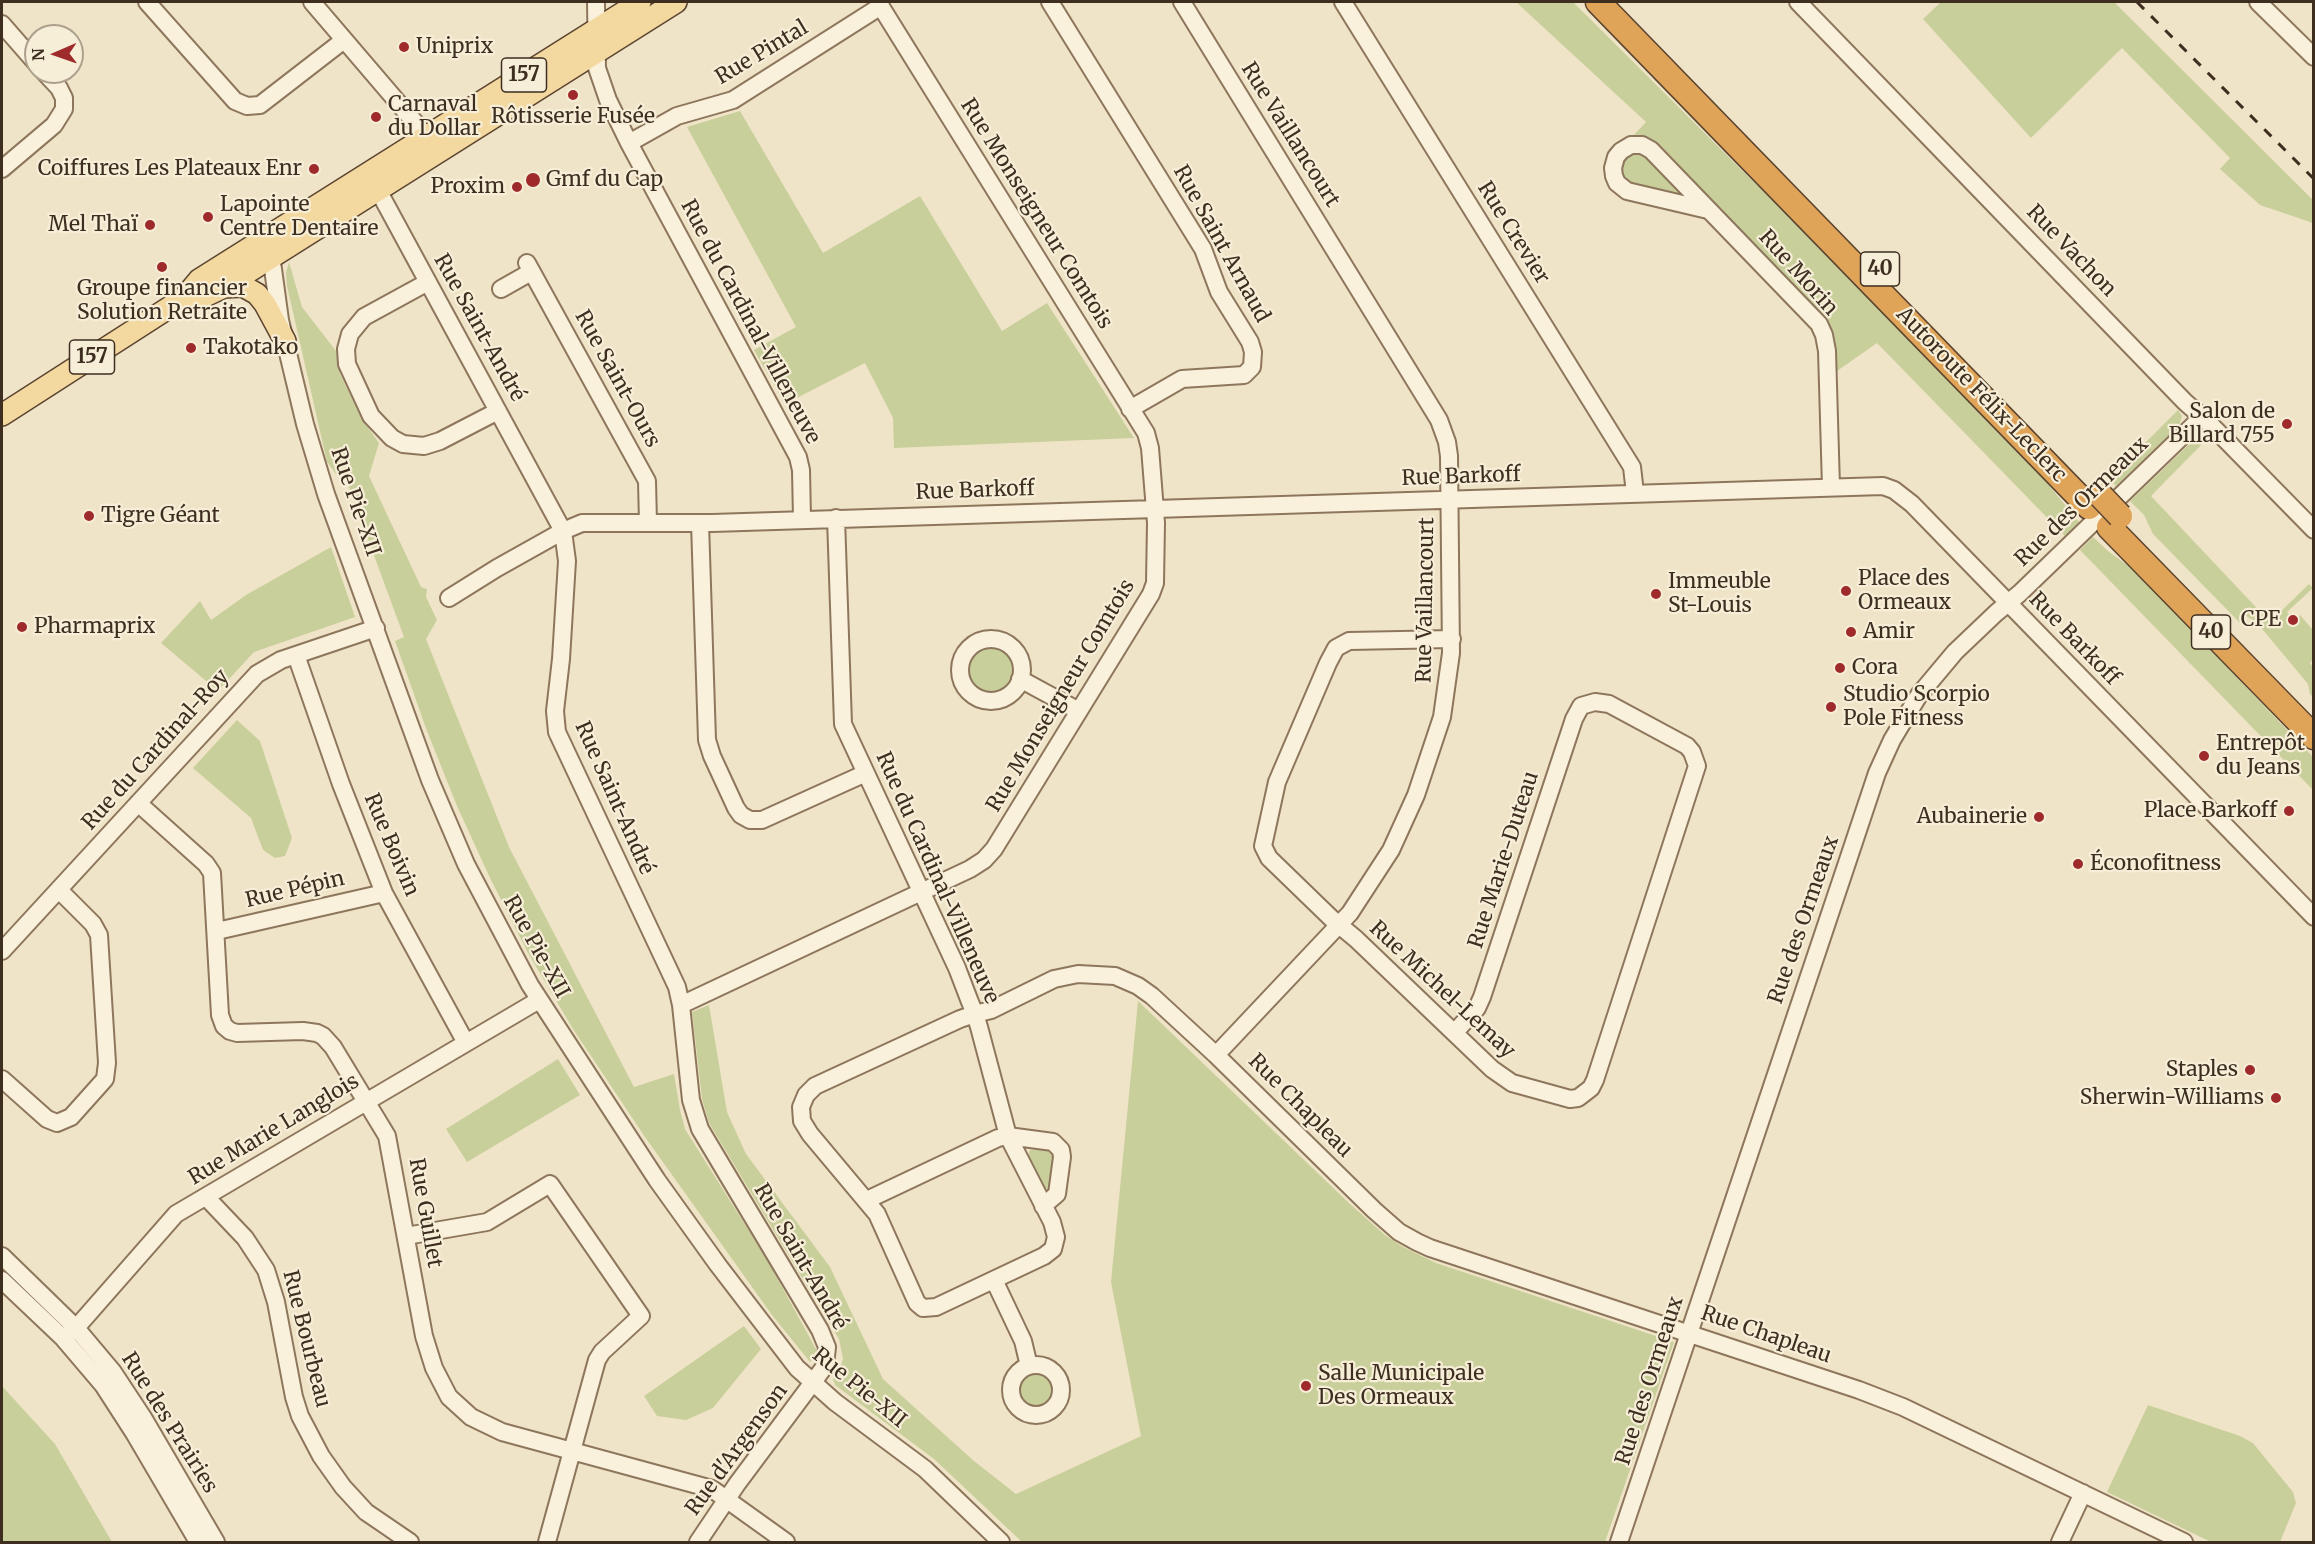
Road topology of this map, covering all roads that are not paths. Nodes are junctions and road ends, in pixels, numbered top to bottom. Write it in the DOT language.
graph roads {
  1 [pos="147,2"];
  2 [pos="312,2"];
  3 [pos="596,2"];
  4 [pos="640,2"];
  5 [pos="676,2"];
  6 [pos="1050,2"];
  7 [pos="1182,2"];
  8 [pos="1343,2"];
  9 [pos="1598,2"];
  10 [pos="1619,2"];
  11 [pos="1798,2"];
  12 [pos="2258,2"];
  13 [pos="879,4"];
  14 [pos="2,24"];
  15 [pos="597,29"];
  16 [pos="344,40"];
  17 [pos="24,49"];
  18 [pos="596,52"];
  19 [pos="2313,57"];
  20 [pos="54,84"];
  21 [pos="629,143"];
  22 [pos="431,146"];
  23 [pos="2,169"];
  24 [pos="378,190"];
  25 [pos="1708,210"];
  26 [pos="266,249"];
  27 [pos="428,282"];
  28 [pos="224,287"];
  29 [pos="501,289"];
  30 [pos="184,298"];
  31 [pos="285,341"];
  32 [pos="1130,409"];
  33 [pos="498,411"];
  34 [pos="2,415"];
  35 [pos="2202,417"];
  36 [pos="1831,487"];
  37 [pos="1635,493"];
  38 [pos="1450,501"];
  39 [pos="2095,501"];
  40 [pos="1154,507"];
  41 [pos="836,518"];
  42 [pos="802,519"];
  43 [pos="2115,521"];
  44 [pos="648,523"];
  45 [pos="700,523"];
  46 [pos="2313,530"];
  47 [pos="563,531"];
  48 [pos="449,598"];
  49 [pos="2008,603"];
  50 [pos="376,628"];
  51 [pos="1452,639"];
  52 [pos="296,655"];
  53 [pos="1020,679"];
  54 [pos="1592,702"];
  55 [pos="1079,711"];
  56 [pos="2313,715"];
  57 [pos="2313,737"];
  58 [pos="866,773"];
  59 [pos="138,803"];
  60 [pos="58,890"];
  61 [pos="384,892"];
  62 [pos="921,892"];
  63 [pos="2313,916"];
  64 [pos="1340,926"];
  65 [pos="217,932"];
  66 [pos="2,951"];
  67 [pos="539,999"];
  68 [pos="681,1005"];
  69 [pos="975,1014"];
  70 [pos="1455,1032"];
  71 [pos="466,1043"];
  72 [pos="1216,1055"];
  73 [pos="2,1079"];
  74 [pos="366,1102"];
  75 [pos="1008,1136"];
  76 [pos="206,1197"];
  77 [pos="867,1200"];
  78 [pos="1043,1206"];
  79 [pos="406,1236"];
  80 [pos="2,1256"];
  81 [pos="2,1280"];
  82 [pos="994,1280"];
  83 [pos="69,1333"];
  84 [pos="1689,1334"];
  85 [pos="1029,1366"];
  86 [pos="812,1383"];
  87 [pos="572,1451"];
  88 [pos="2084,1493"];
  89 [pos="727,1498"];
  90 [pos="198,1542"];
  91 [pos="216,1542"];
  92 [pos="410,1542"];
  93 [pos="547,1542"];
  94 [pos="698,1542"];
  95 [pos="786,1542"];
  96 [pos="1001,1542"];
  97 [pos="1619,1542"];
  98 [pos="2060,1542"];
  99 [pos="2184,1542"];
  1 -- 16 [label="street"];
  2 -- 16 [label="street"];
  3 -- 15 [label="street, Rue du Cardinal-Villeneuve"];
  4 -- 15 [label="main road, 157"];
  5 -- 18 [label="main road, 157"];
  6 -- 32 [label="street, Rue Saint Arnaud"];
  7 -- 38 [label="street, Rue Vaillancourt"];
  8 -- 37 [label="street, Rue Crevier"];
  9 -- 39 [label="highway, Autoroute Félix-Leclerc / 40"];
  10 -- 39 [label="highway, Autoroute Félix-Leclerc / 40"];
  11 -- 35 [label="street, Rue Vachon"];
  12 -- 19 [label="street"];
  13 -- 21 [label="street, Rue Pintal"];
  13 -- 32 [label="street, Rue Monseigneur Comtois"];
  14 -- 17 [label="street"];
  15 -- 18 [label="street, Rue du Cardinal-Villeneuve"];
  15 -- 22 [label="main road, 157"];
  16 -- 22 [label="street"];
  18 -- 21 [label="street, Rue du Cardinal-Villeneuve"];
  18 -- 22 [label="main road, 157"];
  20 -- 23 [label="street"];
  21 -- 42 [label="street, Rue du Cardinal-Villeneuve"];
  22 -- 24 [label="main road, 157"];
  22 -- 26 [label="main road, 157"];
  24 -- 26 [label="main road, 157"];
  24 -- 27 [label="street, Rue Saint-André"];
  25 -- 25 [label="street, Rue Morin"];
  25 -- 36 [label="street, Rue Morin"];
  26 -- 28 [label="main road, 157"];
  26 -- 30 [label="main road, 157"];
  26 -- 31 [label="street, Rue Pie-XII"];
  27 -- 33 [label="street, Rue Saint-André"];
  27 -- 33 [label="street"];
  28 -- 30 [label="main road, 157"];
  28 -- 31 [label="main road"];
  29 -- 44 [label="street, Rue Saint-Ours"];
  30 -- 34 [label="main road, 157"];
  31 -- 50 [label="street, Rue Pie-XII"];
  32 -- 40 [label="street, Rue Monseigneur Comtois"];
  33 -- 47 [label="street, Rue Saint-André"];
  35 -- 46 [label="street, Rue Vachon"];
  35 -- 49 [label="street, Rue des Ormeaux"];
  36 -- 37 [label="street, Rue Barkoff"];
  36 -- 49 [label="street, Rue Barkoff"];
  37 -- 38 [label="street, Rue Barkoff"];
  38 -- 40 [label="street, Rue Barkoff"];
  38 -- 51 [label="street, Rue Vaillancourt"];
  39 -- 43 [label="highway, Autoroute Félix-Leclerc / 40"];
  40 -- 41 [label="street, Rue Barkoff"];
  40 -- 55 [label="street, Rue Monseigneur Comtois"];
  41 -- 42 [label="street, Rue Barkoff"];
  41 -- 58 [label="street, Rue du Cardinal-Villeneuve"];
  42 -- 45 [label="street, Rue Barkoff"];
  43 -- 56 [label="highway, Autoroute Félix-Leclerc / 40"];
  43 -- 57 [label="highway, Autoroute Félix-Leclerc / 40"];
  44 -- 45 [label="street, Rue Barkoff"];
  44 -- 47 [label="street, Rue Barkoff"];
  45 -- 58 [label="street"];
  47 -- 48 [label="street, Rue Barkoff"];
  47 -- 68 [label="street, Rue Saint-André"];
  49 -- 63 [label="street, Rue Barkoff"];
  49 -- 84 [label="street, Rue des Ormeaux"];
  50 -- 52 [label="street, Rue du Cardinal-Roy"];
  50 -- 67 [label="street, Rue Pie-XII"];
  51 -- 64 [label="street, Rue Vaillancourt"];
  51 -- 64 [label="street, Rue Michel-Lemay"];
  52 -- 59 [label="street, Rue du Cardinal-Roy"];
  52 -- 61 [label="street, Rue Boivin"];
  53 -- 55 [label="street"];
  54 -- 70 [label="street, Rue Marie-Duteau"];
  54 -- 70 [label="street, Rue Michel-Lemay"];
  55 -- 62 [label="street, Rue Monseigneur Comtois"];
  58 -- 62 [label="street, Rue du Cardinal-Villeneuve"];
  59 -- 60 [label="street, Rue du Cardinal-Roy"];
  59 -- 65 [label="street, Rue Guillet"];
  60 -- 66 [label="street, Rue du Cardinal-Roy"];
  60 -- 73 [label="street"];
  61 -- 65 [label="street, Rue Pépin"];
  61 -- 71 [label="street, Rue Boivin"];
  62 -- 68 [label="street, Rue Monseigneur Comtois"];
  62 -- 69 [label="street, Rue du Cardinal-Villeneuve"];
  64 -- 70 [label="street, Rue Michel-Lemay"];
  64 -- 72 [label="street, Rue Vaillancourt"];
  65 -- 74 [label="street, Rue Guillet"];
  67 -- 71 [label="street, Rue Marie Langlois"];
  67 -- 86 [label="street, Rue Pie-XII"];
  68 -- 86 [label="street, Rue Saint-André"];
  69 -- 72 [label="street, Rue Chapleau"];
  69 -- 75 [label="street, Rue du Cardinal-Villeneuve"];
  69 -- 77 [label="street, Rue Chapleau"];
  71 -- 74 [label="street, Rue Marie Langlois"];
  72 -- 84 [label="street, Rue Chapleau"];
  74 -- 76 [label="street, Rue Marie Langlois"];
  74 -- 79 [label="street, Rue Guillet"];
  75 -- 77 [label="street"];
  75 -- 78 [label="street, Rue Chapleau"];
  75 -- 78 [label="street"];
  76 -- 83 [label="street, Rue Marie Langlois"];
  76 -- 92 [label="street, Rue Bourbeau"];
  77 -- 82 [label="street, Rue Chapleau"];
  78 -- 82 [label="street, Rue Chapleau"];
  79 -- 87 [label="street, Rue Guillet"];
  79 -- 87 [label="street"];
  80 -- 83 [label="street, Rue des Prairies"];
  81 -- 83 [label="street, Rue des Prairies"];
  82 -- 85 [label="street"];
  83 -- 90 [label="street, Rue des Prairies"];
  83 -- 91 [label="street, Rue des Prairies"];
  84 -- 88 [label="street, Rue Chapleau"];
  84 -- 97 [label="street, Rue des Ormeaux"];
  86 -- 89 [label="street, Rue d'Argenson"];
  86 -- 96 [label="street, Rue Pie-XII"];
  87 -- 89 [label="street, Rue Guillet"];
  87 -- 93 [label="street"];
  88 -- 98 [label="street"];
  88 -- 99 [label="street, Rue Chapleau"];
  89 -- 94 [label="street, Rue d'Argenson"];
  89 -- 95 [label="street, Rue Guillet"];
}
